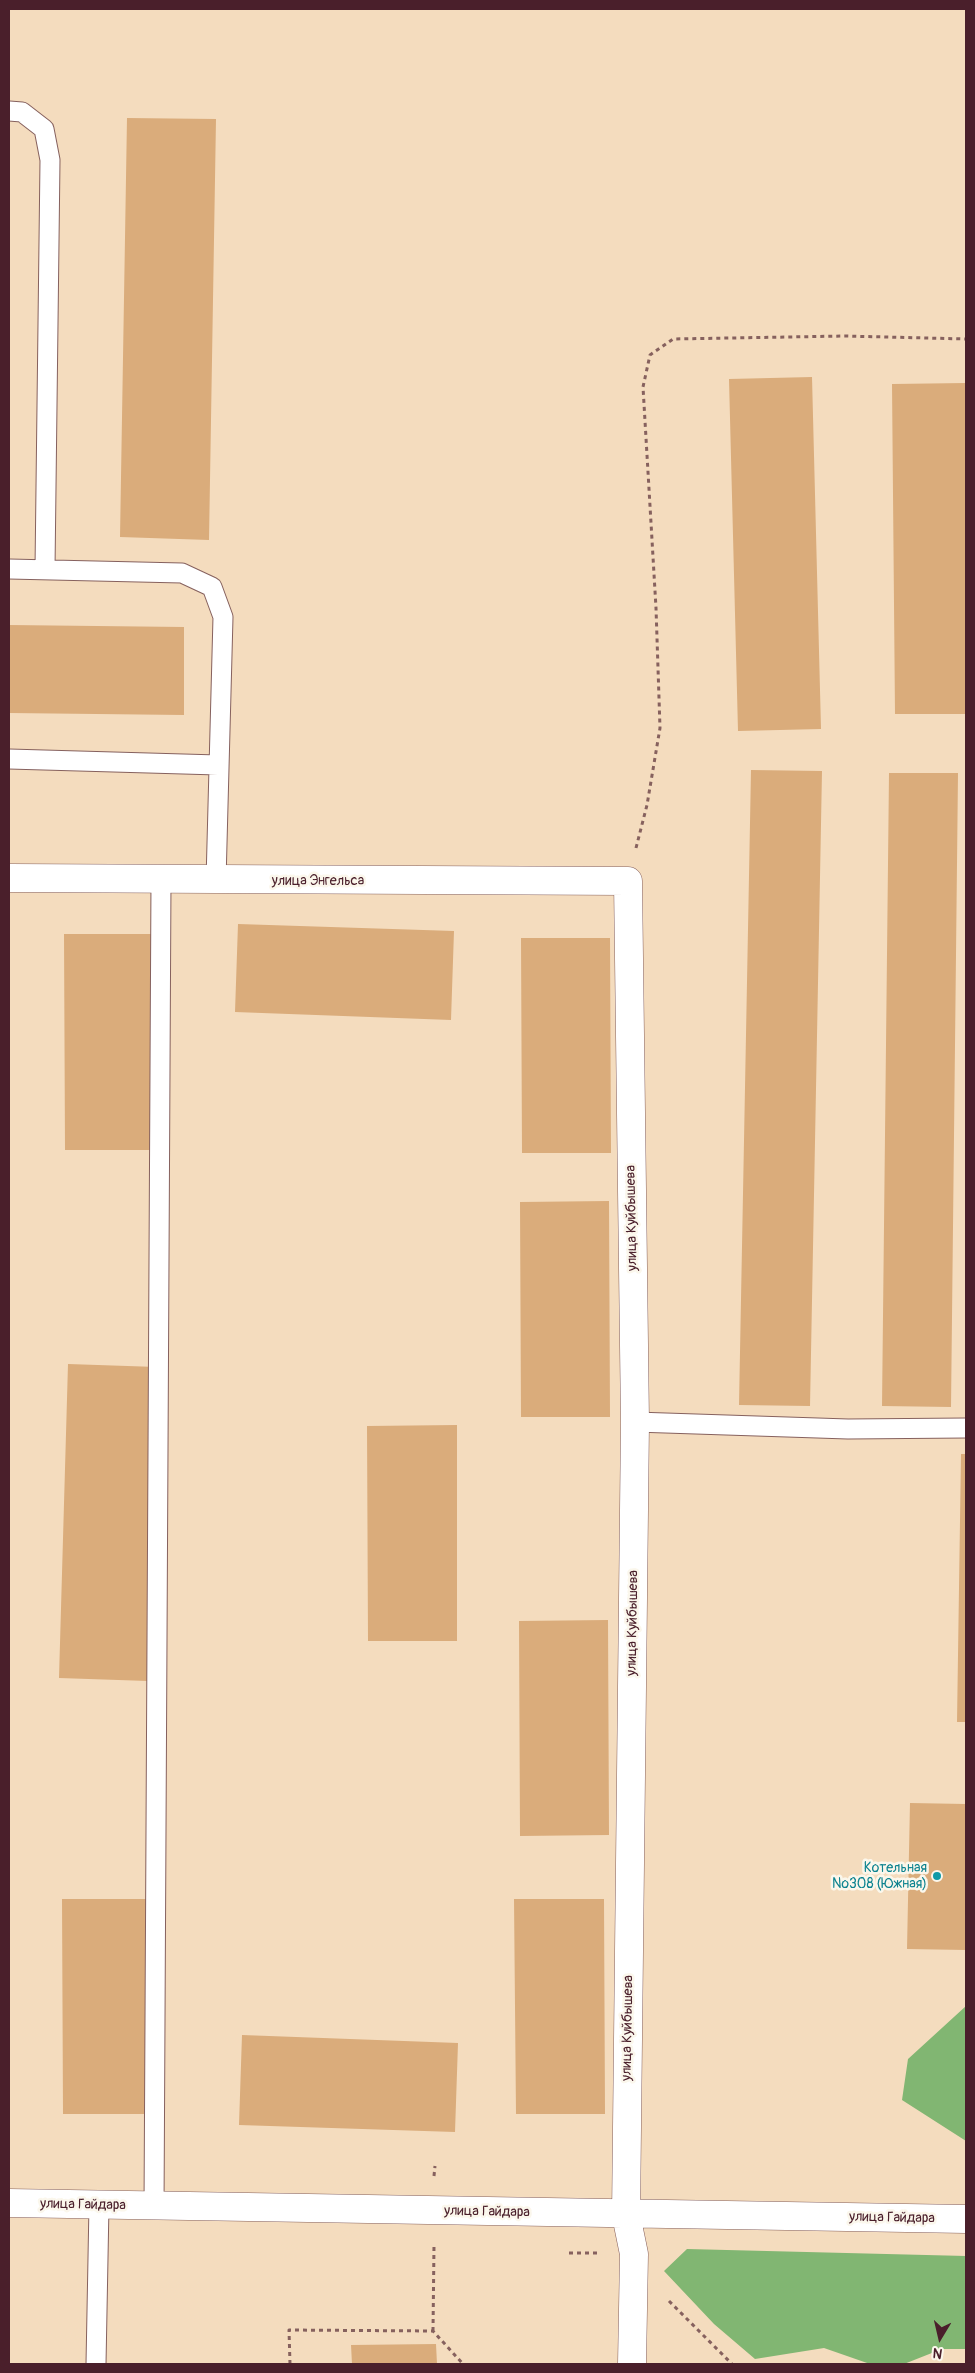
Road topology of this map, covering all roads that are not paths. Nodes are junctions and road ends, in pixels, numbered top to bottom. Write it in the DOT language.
graph roads {
  1 [pos="9,111"];
  2 [pos="9,568"];
  3 [pos="45,569"];
  4 [pos="9,760"];
  5 [pos="218,766"];
  6 [pos="9,878"];
  7 [pos="161,880"];
  8 [pos="216,880"];
  9 [pos="628,880"];
  10 [pos="635,1422"];
  11 [pos="966,1428"];
  12 [pos="9,2203"];
  13 [pos="99,2205"];
  14 [pos="154,2207"];
  15 [pos="626,2215"];
  16 [pos="966,2219"];
  17 [pos="96,2364"];
  18 [pos="632,2364"];
  1 -- 3 [label="lane"];
  2 -- 3 [label="lane"];
  3 -- 5 [label="lane"];
  4 -- 5 [label="lane"];
  5 -- 8 [label="lane"];
  6 -- 7 [label="street, улица Энгельса"];
  7 -- 8 [label="street, улица Энгельса"];
  7 -- 14 [label="lane"];
  8 -- 9 [label="street, улица Энгельса"];
  9 -- 10 [label="street, улица Куйбышева"];
  10 -- 11 [label="lane"];
  10 -- 15 [label="street, улица Куйбышева"];
  12 -- 13 [label="street, улица Гайдара"];
  13 -- 14 [label="street, улица Гайдара"];
  13 -- 17 [label="lane"];
  14 -- 15 [label="street, улица Гайдара"];
  15 -- 16 [label="street, улица Гайдара"];
  15 -- 18 [label="street, улица Куйбышева"];
}
